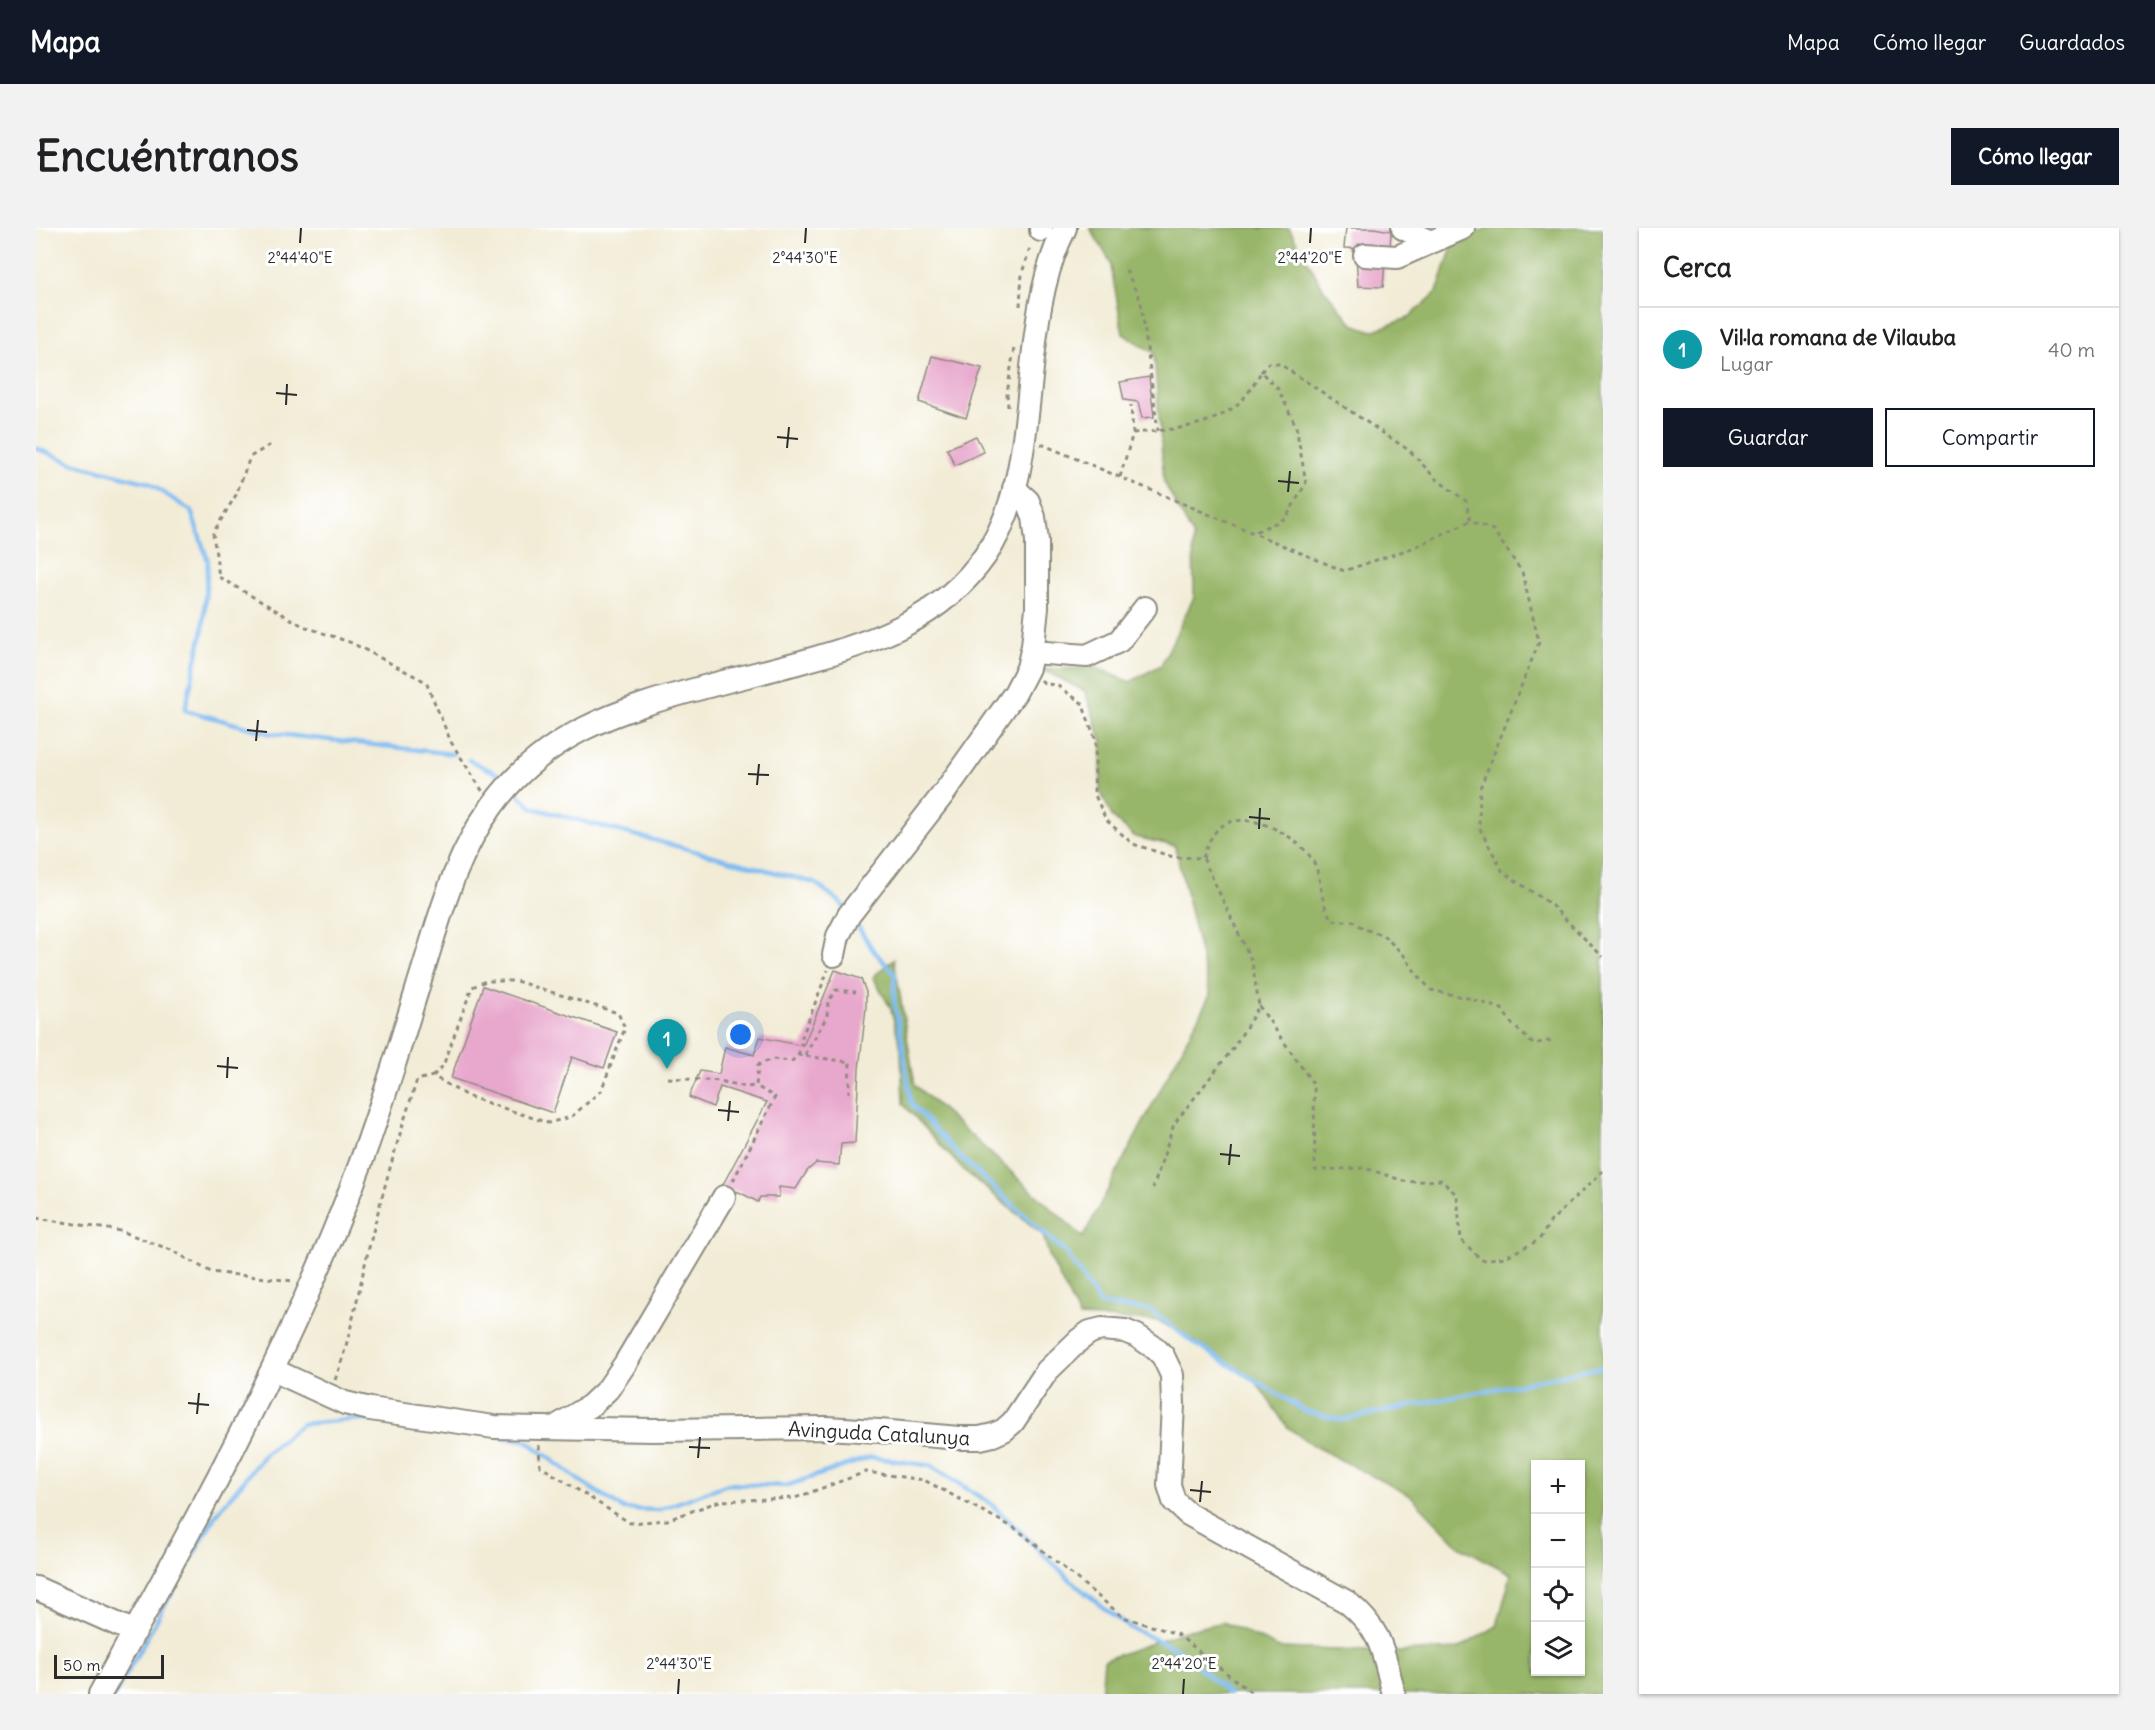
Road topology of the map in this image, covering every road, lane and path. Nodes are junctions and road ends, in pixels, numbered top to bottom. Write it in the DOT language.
graph roads {
  1 [pos="1065,228"];
  2 [pos="1404,228"];
  3 [pos="1463,228"];
  4 [pos="1431,242"];
  5 [pos="1365,255"];
  6 [pos="1126,270"];
  7 [pos="1261,372"];
  8 [pos="1131,405"];
  9 [pos="1158,430"];
  10 [pos="1133,433"];
  11 [pos="1023,442"];
  12 [pos="270,445"];
  13 [pos="1120,477"];
  14 [pos="1014,488"];
  15 [pos="1470,521"];
  16 [pos="1253,532"];
  17 [pos="1145,608"];
  18 [pos="1030,660"];
  19 [pos="492,806"];
  20 [pos="1203,858"];
  21 [pos="834,955"];
  22 [pos="1603,957"];
  23 [pos="856,992"];
  24 [pos="1259,1006"];
  25 [pos="1553,1040"];
  26 [pos="798,1054"];
  27 [pos="804,1056"];
  28 [pos="433,1076"];
  29 [pos="668,1078"];
  30 [pos="756,1086"];
  31 [pos="849,1093"];
  32 [pos="1603,1171"];
  33 [pos="1153,1188"];
  34 [pos="724,1197"];
  35 [pos="36,1218"];
  36 [pos="312,1285"];
  37 [pos="273,1370"];
  38 [pos="327,1394"];
  39 [pos="546,1428"];
  40 [pos="36,1588"];
  41 [pos="135,1632"];
  42 [pos="100,1694"];
  43 [pos="1254,1694"];
  44 [pos="1394,1694"];
  1 -- 11 [label="street"];
  2 -- 4 [label="street"];
  3 -- 4 [label="street"];
  4 -- 5 [label="street"];
  6 -- 9 [label="path"];
  7 -- 9 [label="path"];
  7 -- 15 [label="path"];
  7 -- 16 [label="path"];
  8 -- 10 [label="path"];
  9 -- 10 [label="path"];
  10 -- 13 [label="path"];
  11 -- 13 [label="path"];
  11 -- 14 [label="street"];
  12 -- 19 [label="path"];
  13 -- 16 [label="path"];
  14 -- 18 [label="street"];
  14 -- 19 [label="street"];
  15 -- 16 [label="path"];
  15 -- 22 [label="path"];
  17 -- 18 [label="street"];
  18 -- 20 [label="path"];
  18 -- 21 [label="street"];
  19 -- 36 [label="street"];
  20 -- 24 [label="path"];
  20 -- 25 [label="path"];
  21 -- 26 [label="path"];
  23 -- 27 [label="path"];
  24 -- 32 [label="path"];
  24 -- 33 [label="path"];
  26 -- 27 [label="path"];
  26 -- 30 [label="path"];
  27 -- 31 [label="path"];
  28 -- 28 [label="path"];
  28 -- 38 [label="path"];
  29 -- 30 [label="path"];
  30 -- 34 [label="path"];
  34 -- 39 [label="street"];
  35 -- 36 [label="path"];
  36 -- 37 [label="street"];
  37 -- 38 [label="street, Avinguda Catalunya"];
  37 -- 41 [label="street"];
  38 -- 39 [label="street, Avinguda Catalunya"];
  39 -- 43 [label="path"];
  39 -- 44 [label="street, Avinguda Catalunya"];
  40 -- 41 [label="street"];
  41 -- 42 [label="street"];
}
